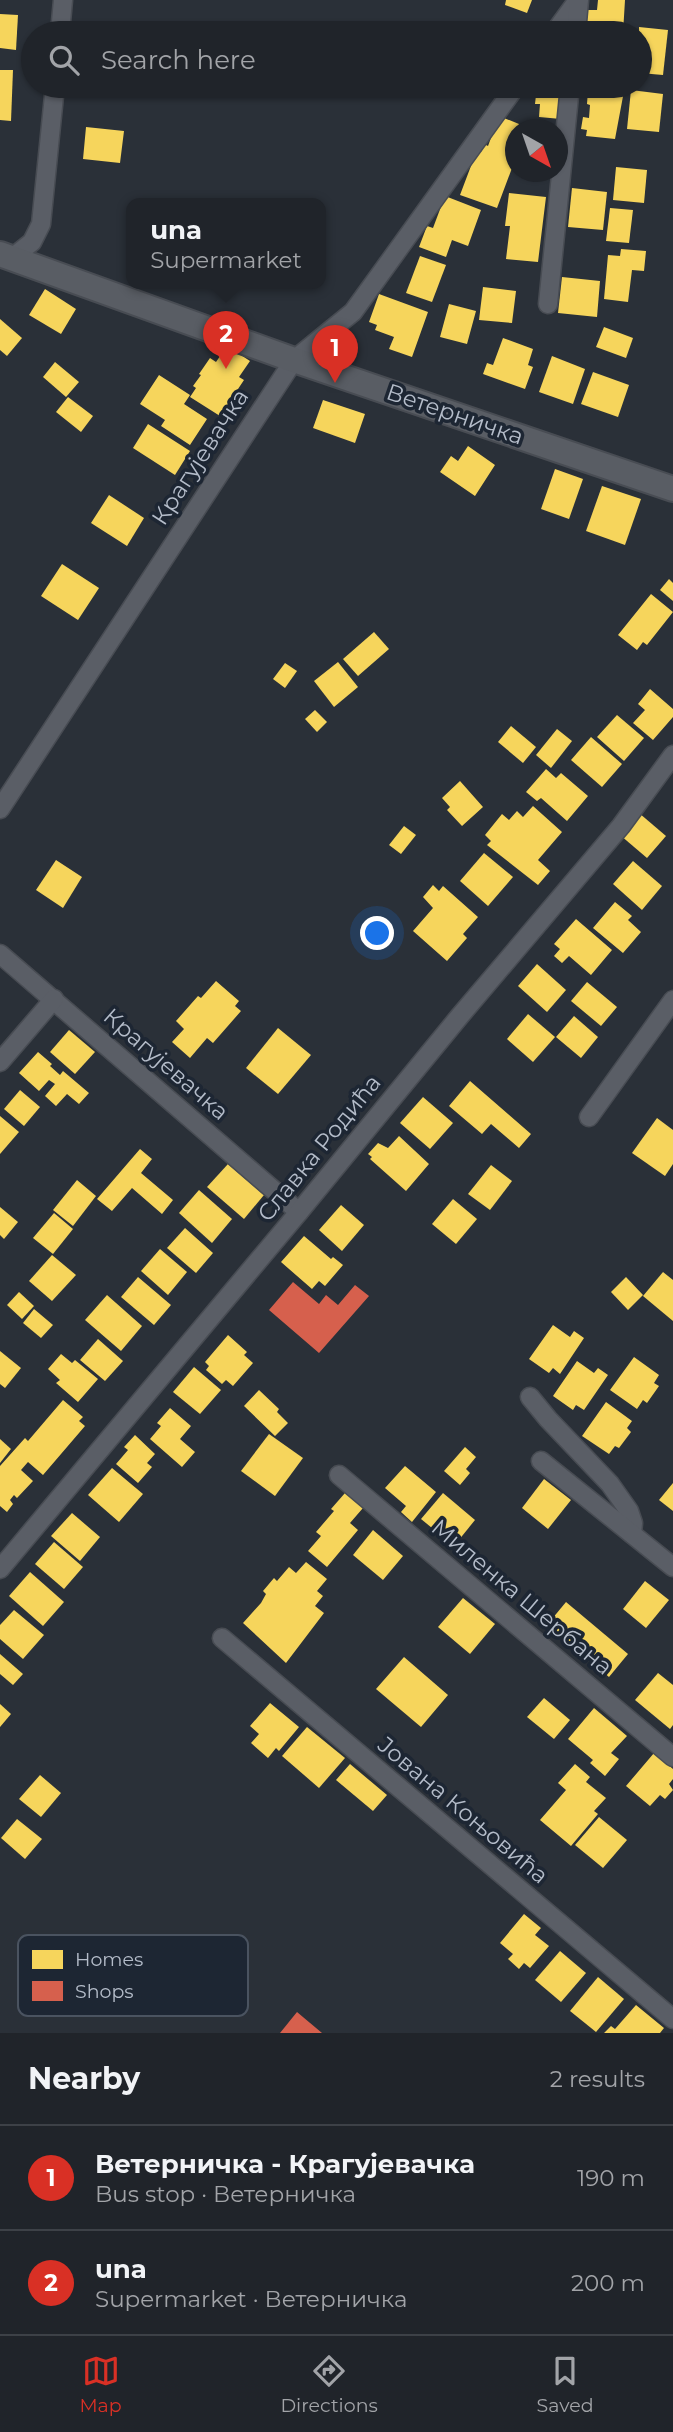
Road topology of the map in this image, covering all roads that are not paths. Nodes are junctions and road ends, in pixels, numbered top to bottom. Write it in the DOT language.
graph roads {
  1 [pos="63,0"];
  2 [pos="579,0"];
  3 [pos="61,21"];
  4 [pos="563,21"];
  5 [pos="577,21"];
  6 [pos="54,98"];
  7 [pos="507,98"];
  8 [pos="569,98"];
  9 [pos="4,262"];
  10 [pos="548,304"];
  11 [pos="294,359"];
  12 [pos="673,489"];
  13 [pos="673,755"];
  14 [pos="0,809"];
  15 [pos="0,954"];
  16 [pos="54,999"];
  17 [pos="673,1000"];
  18 [pos="0,1062"];
  19 [pos="589,1117"];
  20 [pos="299,1212"];
  21 [pos="530,1396"];
  22 [pos="541,1461"];
  23 [pos="339,1475"];
  24 [pos="632,1534"];
  25 [pos="1,1565"];
  26 [pos="673,1567"];
  27 [pos="222,1638"];
  28 [pos="673,1756"];
  29 [pos="673,2019"];
  1 -- 3 [label="street"];
  2 -- 4 [label="street"];
  2 -- 5 [label="street"];
  6 -- 9 [label="street"];
  7 -- 11 [label="street, Крагујевачка"];
  8 -- 10 [label="street"];
  9 -- 11 [label="street, Ветерничка"];
  11 -- 12 [label="street, Ветерничка"];
  11 -- 14 [label="street, Крагујевачка"];
  13 -- 20 [label="street, Славка Родића"];
  15 -- 16 [label="street, Крагујевачка"];
  16 -- 18 [label="street"];
  16 -- 20 [label="street, Крагујевачка"];
  17 -- 19 [label="street"];
  20 -- 25 [label="street, Славка Родића"];
  21 -- 24 [label="street"];
  22 -- 24 [label="street"];
  23 -- 28 [label="street, Миленка Шербана"];
  24 -- 26 [label="street"];
  27 -- 29 [label="street, Јована Коњовића"];
}
